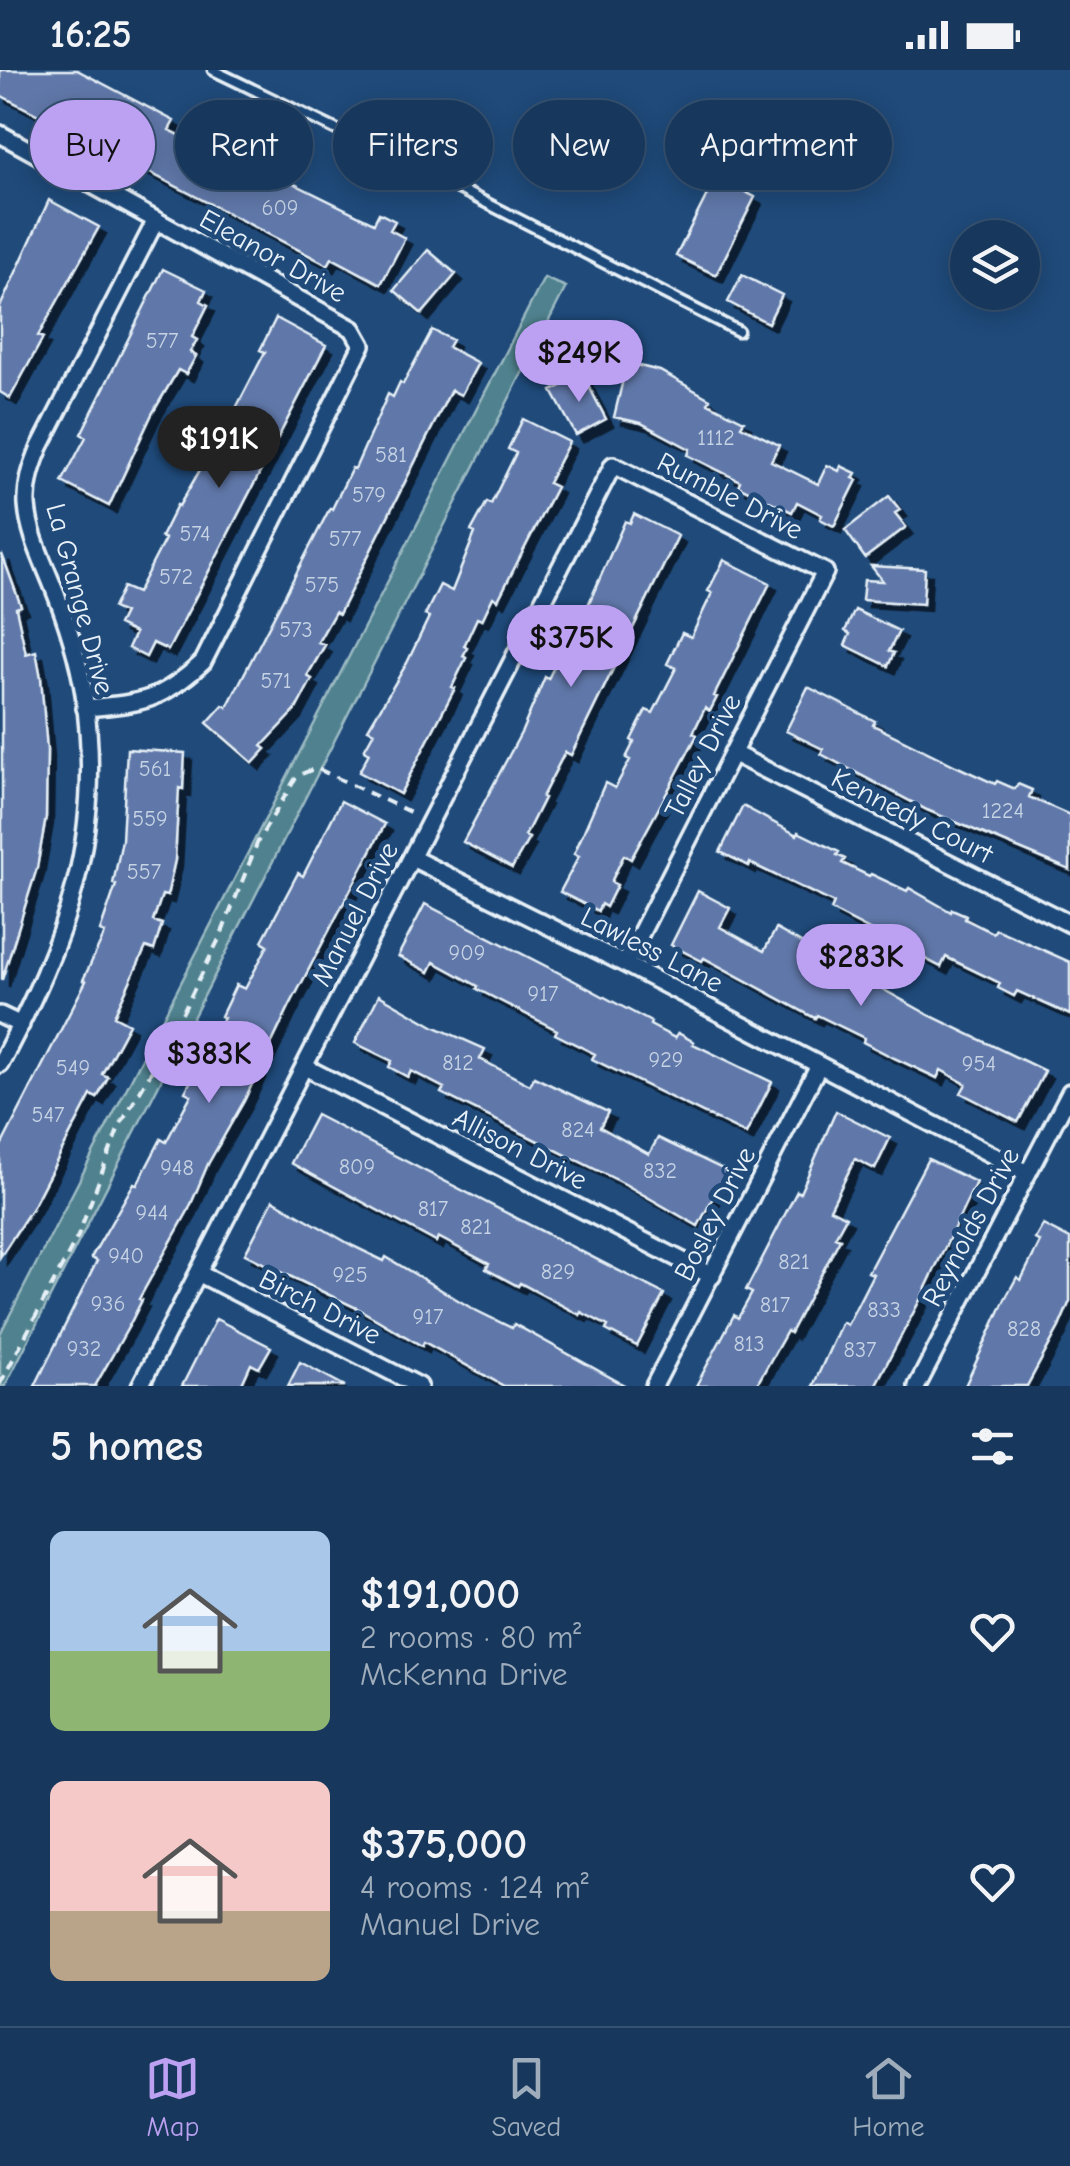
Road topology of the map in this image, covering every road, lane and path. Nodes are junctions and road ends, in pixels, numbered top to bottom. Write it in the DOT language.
graph roads {
  1 [pos="213,70"];
  2 [pos="0,134"];
  3 [pos="156,220"];
  4 [pos="738,331"];
  5 [pos="613,465"];
  6 [pos="825,572"];
  7 [pos="85,708"];
  8 [pos="732,754"];
  9 [pos="430,822"];
  10 [pos="412,858"];
  11 [pos="1070,924"];
  12 [pos="625,964"];
  13 [pos="0,1014"];
  14 [pos="21,1025"];
  15 [pos="0,1064"];
  16 [pos="819,1065"];
  17 [pos="305,1067"];
  18 [pos="1070,1092"];
  19 [pos="1028,1174"];
  20 [pos="198,1272"];
  21 [pos="712,1276"];
  22 [pos="397,1381"];
  23 [pos="0,1384"];
  24 [pos="140,1386"];
  25 [pos="419,1386"];
  26 [pos="654,1386"];
  27 [pos="916,1386"];
  1 -- 4 [label="lane"];
  2 -- 3 [label="street, Eleanor Drive"];
  3 -- 7 [label="street, La Grange Drive"];
  3 -- 7 [label="street, Eleanor Drive"];
  5 -- 6 [label="street, Rumble Drive"];
  5 -- 9 [label="street, Manuel Drive"];
  6 -- 8 [label="street, Talley Drive"];
  7 -- 14 [label="street, La Grange Drive"];
  8 -- 11 [label="street, Kennedy Court"];
  8 -- 12 [label="street, Talley Drive"];
  9 -- 10 [label="street, Manuel Drive"];
  9 -- 23 [label="path"];
  10 -- 12 [label="street, Lawless Lane"];
  10 -- 17 [label="street, Manuel Drive"];
  12 -- 16 [label="street, Lawless Lane"];
  13 -- 14 [label="street"];
  14 -- 15 [label="street, La Grange Drive"];
  16 -- 19 [label="street, Lawless Lane"];
  16 -- 21 [label="street, Bosley Drive"];
  17 -- 20 [label="street, Manuel Drive"];
  17 -- 21 [label="street, Allison Drive"];
  18 -- 19 [label="street, Reynolds Drive"];
  19 -- 27 [label="street, Reynolds Drive"];
  20 -- 22 [label="street, Birch Drive"];
  20 -- 24 [label="street, Manuel Drive"];
  21 -- 26 [label="street, Bosley Drive"];
  22 -- 25 [label="street, Birch Drive"];
}
